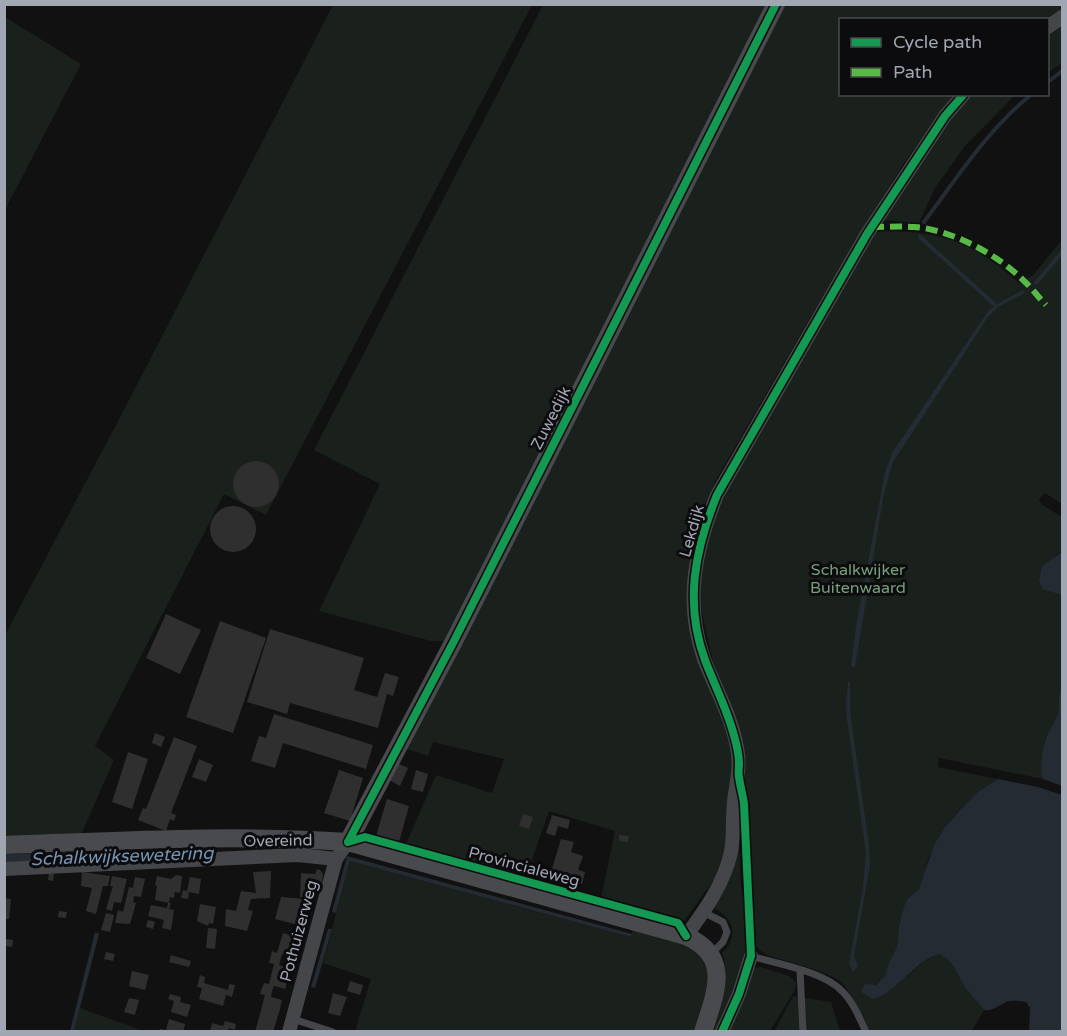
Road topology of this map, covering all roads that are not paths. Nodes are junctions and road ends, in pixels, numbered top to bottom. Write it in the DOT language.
graph roads {
  1 [pos="776,4"];
  2 [pos="1062,16"];
  3 [pos="1049,26"];
  4 [pos="962,96"];
  5 [pos="348,842"];
  6 [pos="4,845"];
  7 [pos="336,859"];
  8 [pos="4,869"];
  9 [pos="703,912"];
  10 [pos="686,936"];
  11 [pos="711,954"];
  12 [pos="751,956"];
  13 [pos="800,970"];
  14 [pos="291,1025"];
  15 [pos="333,1032"];
  16 [pos="703,1032"];
  17 [pos="722,1032"];
  18 [pos="803,1032"];
  19 [pos="866,1032"];
  1 -- 5 [label="street, Zuwedijk"];
  2 -- 3 [label="street"];
  4 -- 9 [label="street, Lekdijk"];
  5 -- 6 [label="street, Provincialeweg"];
  5 -- 7 [label="street, Pothuizerweg"];
  5 -- 10 [label="street, Provincialeweg"];
  7 -- 8 [label="street, Overeind"];
  7 -- 14 [label="street, Pothuizerweg"];
  9 -- 10 [label="street, Lekdijk"];
  9 -- 11 [label="lane"];
  10 -- 11 [label="street, Provincialeweg"];
  11 -- 16 [label="street"];
  12 -- 13 [label="lane"];
  12 -- 17 [label="street"];
  13 -- 18 [label="lane"];
  13 -- 19 [label="lane"];
  14 -- 15 [label="lane"];
}
